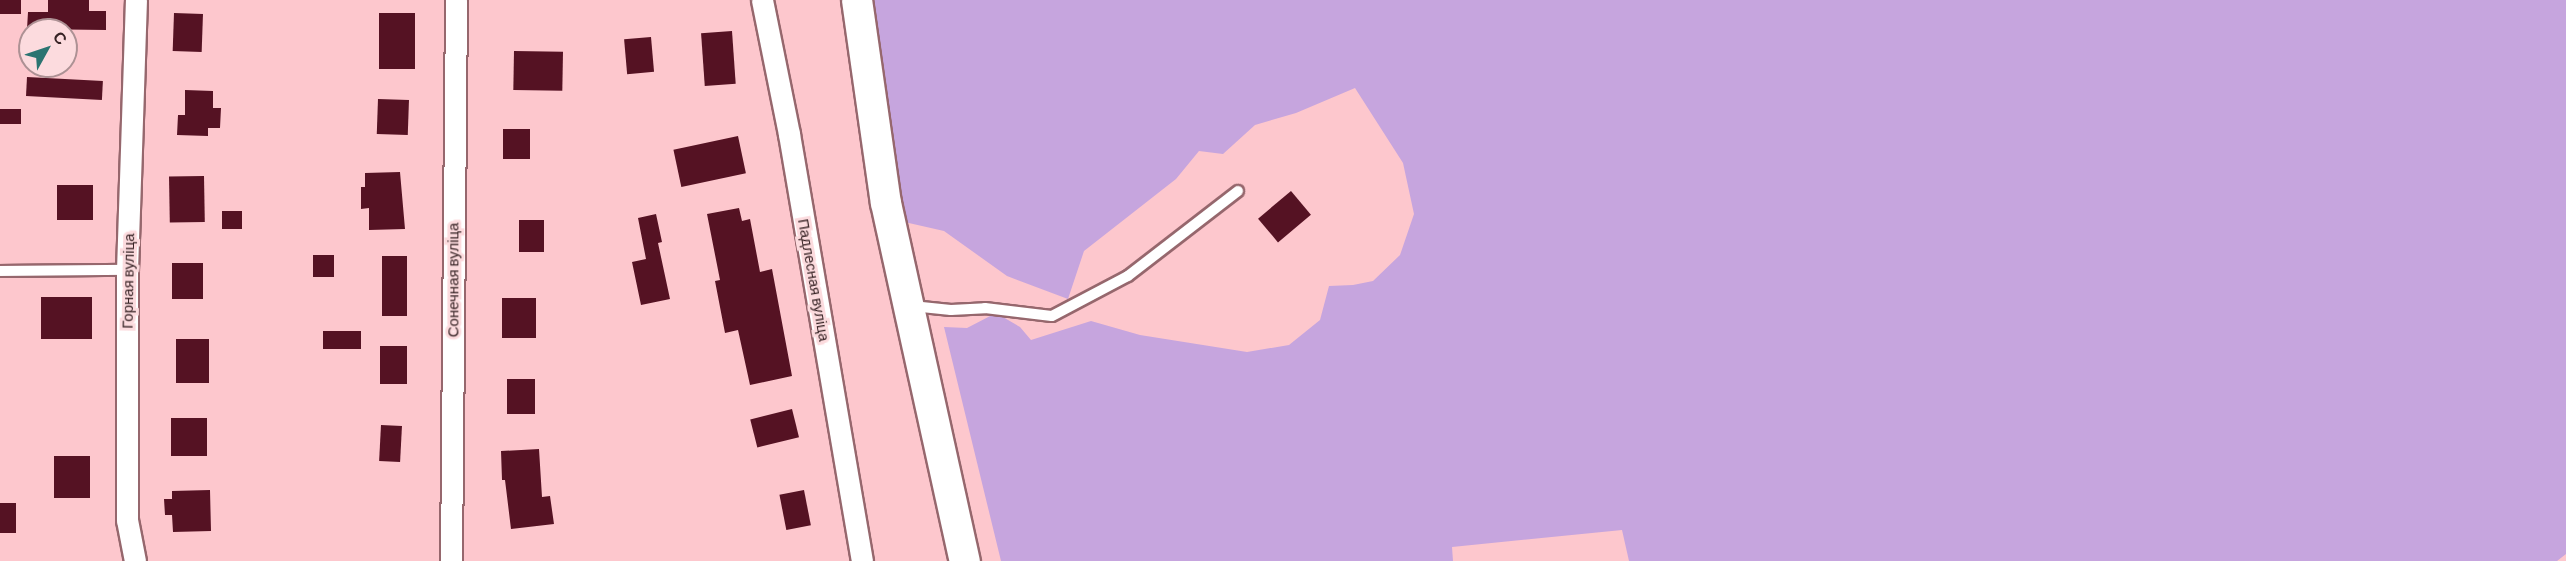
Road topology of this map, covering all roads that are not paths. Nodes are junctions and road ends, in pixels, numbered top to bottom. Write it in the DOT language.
graph roads {
  1 [pos="135,0"];
  2 [pos="456,0"];
  3 [pos="762,0"];
  4 [pos="857,0"];
  5 [pos="1238,191"];
  6 [pos="127,270"];
  7 [pos="0,271"];
  8 [pos="909,306"];
  9 [pos="135,561"];
  10 [pos="451,561"];
  11 [pos="862,561"];
  12 [pos="965,561"];
  1 -- 6 [label="street, Горная вуліца"];
  2 -- 10 [label="street, Сонечная вуліца"];
  3 -- 11 [label="street, Падлесная вуліца"];
  4 -- 8 [label="street"];
  5 -- 8 [label="lane"];
  6 -- 7 [label="lane"];
  6 -- 9 [label="street, Горная вуліца"];
  8 -- 12 [label="street"];
}
